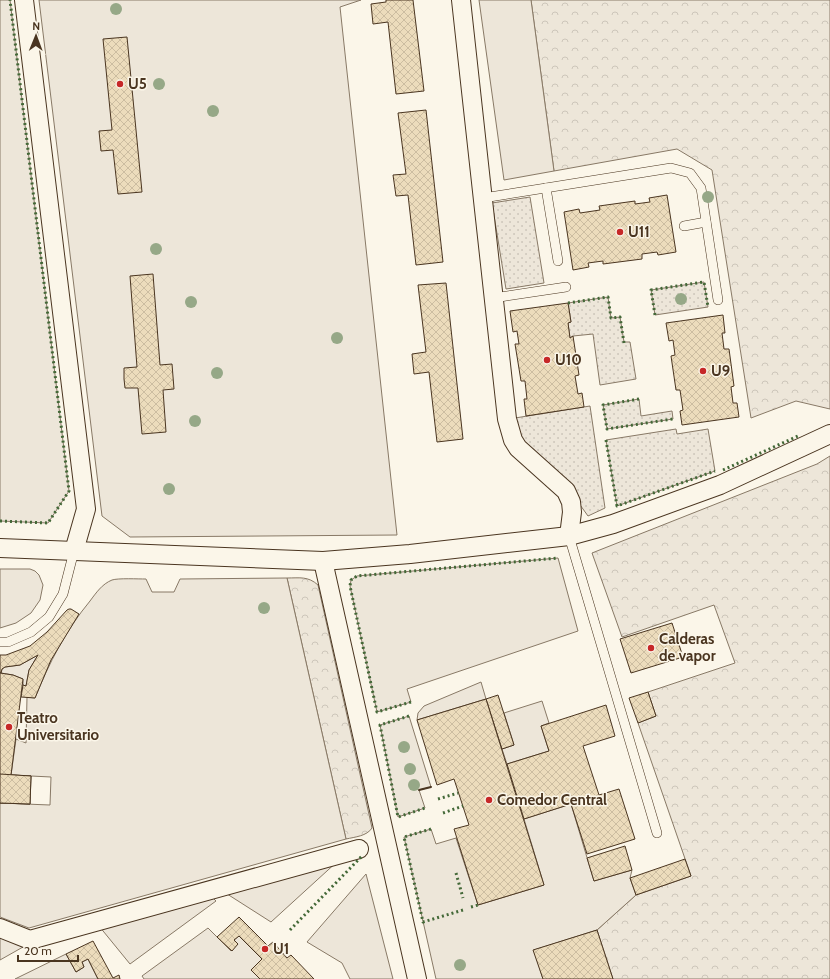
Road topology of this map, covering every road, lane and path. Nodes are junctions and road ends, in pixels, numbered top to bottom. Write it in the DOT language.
graph roads {
  1 [pos="24,0"];
  2 [pos="461,0"];
  3 [pos="546,188"];
  4 [pos="483,198"];
  5 [pos="706,222"];
  6 [pos="684,226"];
  7 [pos="558,261"];
  8 [pos="566,287"];
  9 [pos="494,298"];
  10 [pos="718,300"];
  11 [pos="830,434"];
  12 [pos="569,536"];
  13 [pos="0,548"];
  14 [pos="74,551"];
  15 [pos="323,561"];
  16 [pos="0,642"];
  17 [pos="657,833"];
  18 [pos="359,849"];
  19 [pos="0,928"];
  20 [pos="417,979"];
  1 -- 14 [label="street"];
  2 -- 4 [label="street"];
  3 -- 4 [label="lane"];
  3 -- 5 [label="lane"];
  3 -- 7 [label="lane"];
  4 -- 9 [label="street"];
  5 -- 6 [label="lane"];
  5 -- 10 [label="lane"];
  8 -- 9 [label="lane"];
  9 -- 12 [label="street"];
  11 -- 12 [label="street"];
  12 -- 15 [label="street"];
  12 -- 17 [label="lane"];
  13 -- 14 [label="street"];
  14 -- 15 [label="street"];
  14 -- 16 [label="lane"];
  15 -- 20 [label="street"];
  18 -- 19 [label="street"];
}
